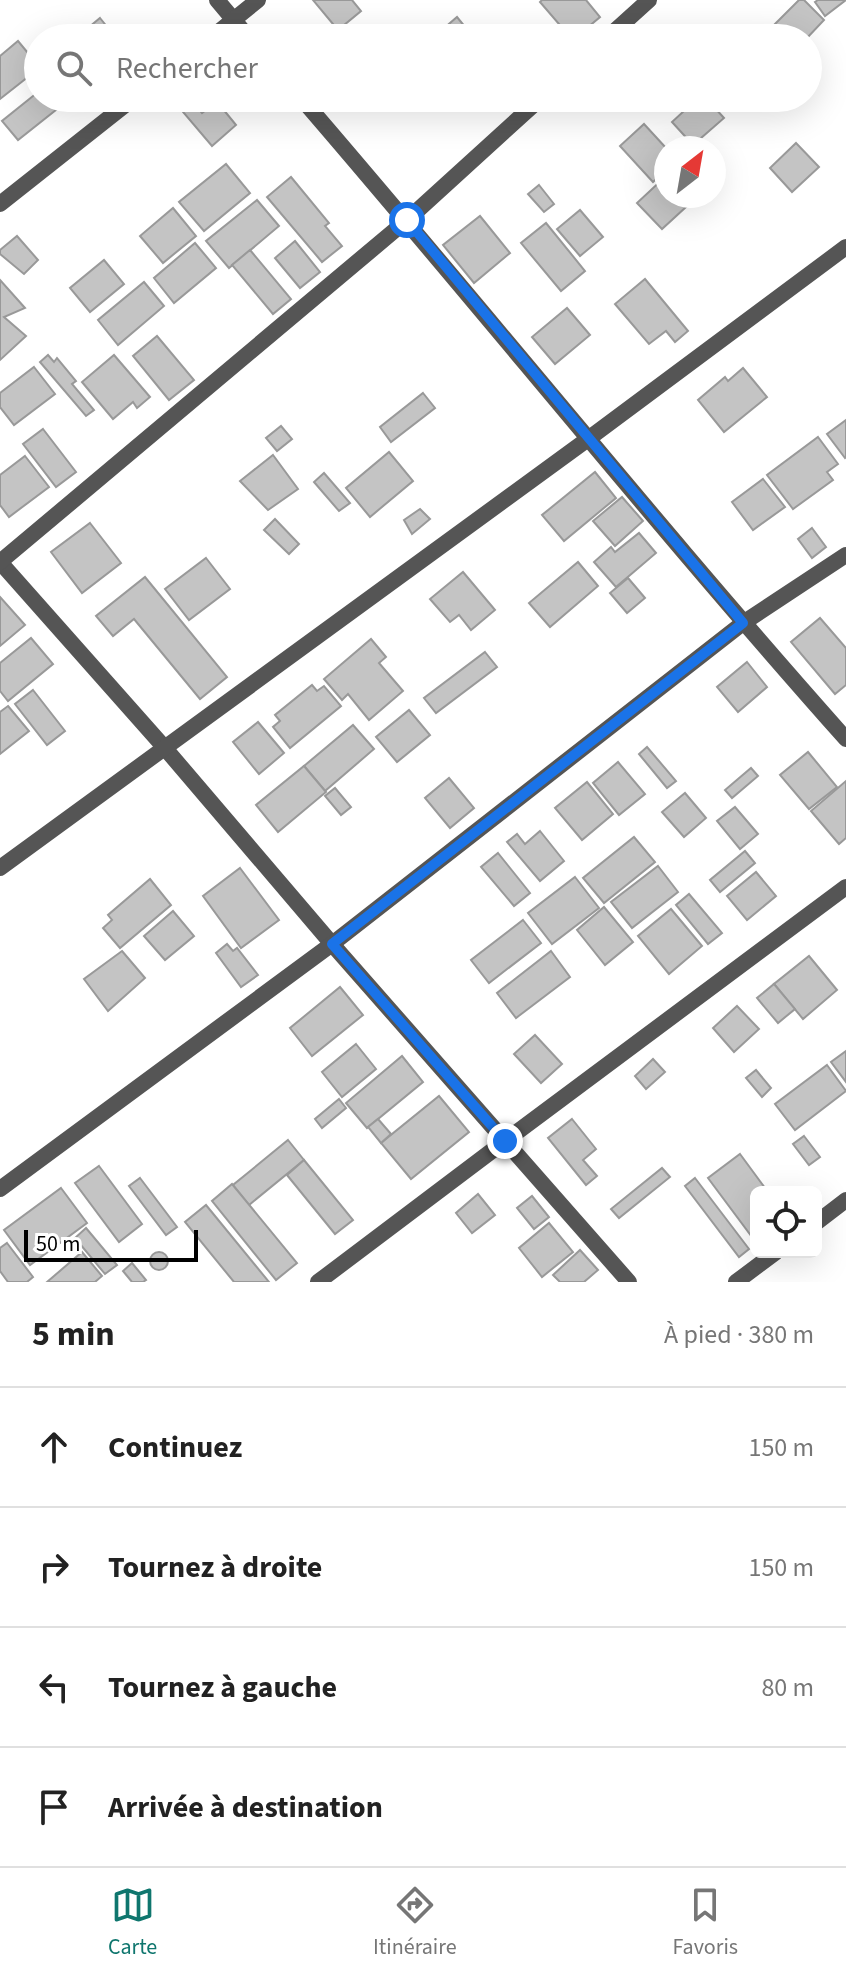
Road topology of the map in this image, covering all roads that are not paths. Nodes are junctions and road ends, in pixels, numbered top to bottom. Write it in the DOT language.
graph roads {
  1 [pos="217,0"];
  2 [pos="258,0"];
  3 [pos="649,0"];
  4 [pos="234,20"];
  5 [pos="229,24"];
  6 [pos="237,24"];
  7 [pos="622,24"];
  8 [pos="116,112"];
  9 [pos="313,112"];
  10 [pos="526,112"];
  11 [pos="0,204"];
  12 [pos="407,220"];
  13 [pos="846,247"];
  14 [pos="588,439"];
  15 [pos="846,555"];
  16 [pos="0,562"];
  17 [pos="743,623"];
  18 [pos="846,739"];
  19 [pos="164,747"];
  20 [pos="0,868"];
  21 [pos="846,887"];
  22 [pos="332,944"];
  23 [pos="505,1141"];
  24 [pos="0,1189"];
  25 [pos="846,1200"];
  26 [pos="822,1218"];
  27 [pos="768,1258"];
  28 [pos="318,1282"];
  29 [pos="629,1282"];
  30 [pos="736,1282"];
  1 -- 4 [label="street"];
  2 -- 4 [label="street"];
  3 -- 7 [label="street"];
  4 -- 5 [label="street"];
  4 -- 6 [label="street"];
  8 -- 11 [label="street"];
  9 -- 12 [label="street"];
  10 -- 12 [label="street"];
  12 -- 14 [label="street"];
  12 -- 16 [label="street"];
  13 -- 14 [label="street"];
  14 -- 17 [label="street"];
  14 -- 19 [label="street"];
  15 -- 17 [label="street"];
  16 -- 19 [label="street"];
  17 -- 18 [label="street"];
  17 -- 22 [label="street"];
  19 -- 20 [label="street"];
  19 -- 22 [label="street"];
  21 -- 23 [label="street"];
  22 -- 23 [label="street"];
  22 -- 24 [label="street"];
  23 -- 28 [label="street"];
  23 -- 29 [label="street"];
  25 -- 26 [label="street"];
  27 -- 30 [label="street"];
}
